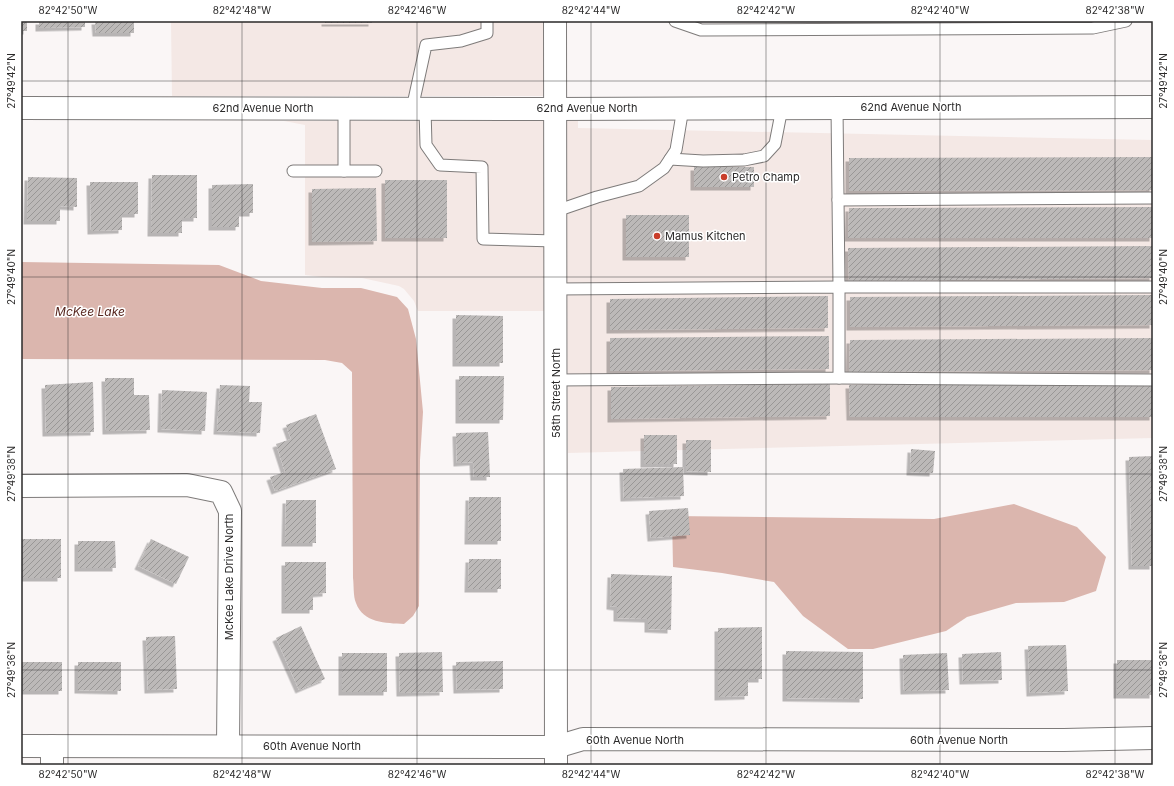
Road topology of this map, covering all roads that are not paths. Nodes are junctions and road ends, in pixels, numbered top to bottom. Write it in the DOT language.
graph roads {
  1 [pos="488,21"];
  2 [pos="554,21"];
  3 [pos="675,21"];
  4 [pos="1126,21"];
  5 [pos="1153,107"];
  6 [pos="21,108"];
  7 [pos="344,108"];
  8 [pos="419,108"];
  9 [pos="555,108"];
  10 [pos="683,108"];
  11 [pos="782,108"];
  12 [pos="837,108"];
  13 [pos="670,159"];
  14 [pos="294,171"];
  15 [pos="344,171"];
  16 [pos="376,171"];
  17 [pos="1153,198"];
  18 [pos="838,200"];
  19 [pos="556,211"];
  20 [pos="556,241"];
  21 [pos="839,287"];
  22 [pos="1153,287"];
  23 [pos="556,289"];
  24 [pos="839,378"];
  25 [pos="556,380"];
  26 [pos="1153,380"];
  27 [pos="21,486"];
  28 [pos="1153,738"];
  29 [pos="21,746"];
  30 [pos="228,746"];
  31 [pos="52,755"];
  32 [pos="556,756"];
  1 -- 8 [label="lane"];
  2 -- 9 [label="street, 58th Street North"];
  3 -- 4 [label="lane"];
  5 -- 12 [label="street, 62nd Avenue North"];
  6 -- 7 [label="street, 62nd Avenue North"];
  7 -- 8 [label="street, 62nd Avenue North"];
  7 -- 15 [label="lane"];
  8 -- 9 [label="street, 62nd Avenue North"];
  8 -- 20 [label="lane"];
  9 -- 10 [label="street, 62nd Avenue North"];
  9 -- 19 [label="street, 58th Street North"];
  10 -- 11 [label="street, 62nd Avenue North"];
  10 -- 13 [label="lane"];
  11 -- 12 [label="street, 62nd Avenue North"];
  11 -- 13 [label="lane"];
  12 -- 18 [label="lane"];
  13 -- 19 [label="lane"];
  14 -- 15 [label="lane"];
  15 -- 16 [label="lane"];
  17 -- 18 [label="lane"];
  18 -- 21 [label="lane"];
  19 -- 20 [label="street, 58th Street North"];
  20 -- 23 [label="street, 58th Street North"];
  21 -- 22 [label="lane"];
  21 -- 23 [label="lane"];
  21 -- 24 [label="lane"];
  23 -- 25 [label="street, 58th Street North"];
  24 -- 25 [label="lane"];
  24 -- 26 [label="lane"];
  25 -- 32 [label="street, 58th Street North"];
  27 -- 30 [label="street, McKee Lake Drive North"];
  28 -- 32 [label="street, 60th Avenue North"];
  29 -- 31 [label="street, 60th Avenue North"];
  30 -- 31 [label="street, 60th Avenue North"];
  30 -- 32 [label="street, 60th Avenue North"];
}
